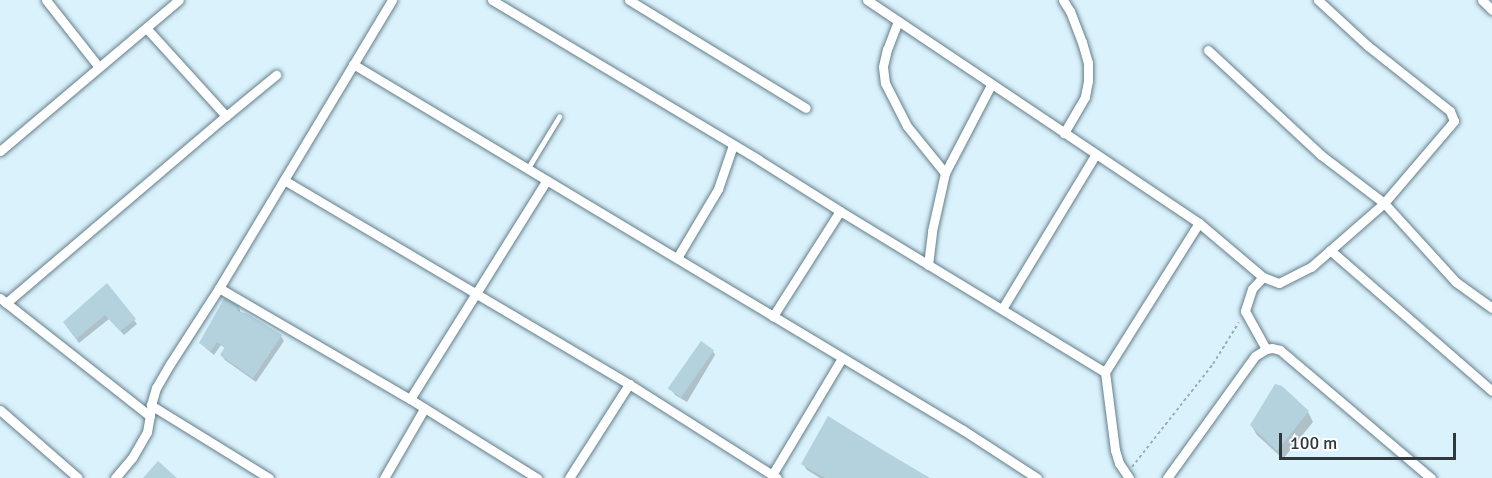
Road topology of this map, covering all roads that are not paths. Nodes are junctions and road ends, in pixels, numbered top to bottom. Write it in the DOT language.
graph roads {
  1 [pos="46,0"];
  2 [pos="179,0"];
  3 [pos="392,0"];
  4 [pos="492,0"];
  5 [pos="629,0"];
  6 [pos="867,0"];
  7 [pos="1063,0"];
  8 [pos="1318,0"];
  9 [pos="1482,0"];
  10 [pos="1492,10"];
  11 [pos="898,21"];
  12 [pos="147,29"];
  13 [pos="1208,50"];
  14 [pos="353,64"];
  15 [pos="99,67"];
  16 [pos="276,75"];
  17 [pos="991,85"];
  18 [pos="806,108"];
  19 [pos="226,116"];
  20 [pos="559,117"];
  21 [pos="1064,133"];
  22 [pos="733,144"];
  23 [pos="0,151"];
  24 [pos="1096,154"];
  25 [pos="528,168"];
  26 [pos="945,173"];
  27 [pos="284,180"];
  28 [pos="547,180"];
  29 [pos="1384,203"];
  30 [pos="840,212"];
  31 [pos="1199,224"];
  32 [pos="1330,250"];
  33 [pos="677,258"];
  34 [pos="928,265"];
  35 [pos="1263,277"];
  36 [pos="219,288"];
  37 [pos="477,294"];
  38 [pos="3,301"];
  39 [pos="1492,308"];
  40 [pos="1002,309"];
  41 [pos="773,316"];
  42 [pos="1266,349"];
  43 [pos="842,358"];
  44 [pos="1105,372"];
  45 [pos="629,384"];
  46 [pos="1492,391"];
  47 [pos="410,399"];
  48 [pos="151,405"];
  49 [pos="424,409"];
  50 [pos="0,410"];
  51 [pos="150,416"];
  52 [pos="775,476"];
  53 [pos="1128,476"];
  54 [pos="78,478"];
  55 [pos="115,478"];
  56 [pos="269,478"];
  57 [pos="384,478"];
  58 [pos="537,478"];
  59 [pos="569,478"];
  60 [pos="1037,478"];
  61 [pos="1167,478"];
  62 [pos="1431,478"];
  1 -- 15 [label="street"];
  2 -- 12 [label="street"];
  3 -- 14 [label="street"];
  4 -- 22 [label="street"];
  5 -- 18 [label="street"];
  6 -- 11 [label="street"];
  7 -- 21 [label="street"];
  8 -- 29 [label="street"];
  9 -- 10 [label="street"];
  11 -- 17 [label="street"];
  11 -- 26 [label="street"];
  12 -- 15 [label="street"];
  12 -- 19 [label="street"];
  13 -- 29 [label="street"];
  14 -- 25 [label="street"];
  14 -- 27 [label="street"];
  15 -- 23 [label="street"];
  16 -- 19 [label="street"];
  17 -- 21 [label="street"];
  17 -- 26 [label="street"];
  19 -- 38 [label="street"];
  20 -- 25 [label="lane"];
  21 -- 24 [label="street"];
  22 -- 30 [label="street"];
  22 -- 33 [label="street"];
  24 -- 31 [label="street"];
  24 -- 40 [label="street"];
  25 -- 28 [label="street"];
  26 -- 34 [label="street"];
  27 -- 36 [label="street"];
  27 -- 37 [label="street"];
  28 -- 33 [label="street"];
  28 -- 37 [label="street"];
  29 -- 32 [label="street"];
  29 -- 39 [label="street"];
  30 -- 34 [label="street"];
  30 -- 41 [label="street"];
  31 -- 35 [label="street"];
  31 -- 44 [label="street"];
  32 -- 35 [label="street"];
  32 -- 46 [label="street"];
  33 -- 41 [label="street"];
  34 -- 40 [label="street"];
  35 -- 42 [label="street"];
  36 -- 47 [label="street"];
  36 -- 48 [label="street"];
  37 -- 45 [label="street"];
  37 -- 47 [label="street"];
  38 -- 51 [label="street"];
  40 -- 44 [label="street"];
  41 -- 43 [label="street"];
  42 -- 61 [label="street"];
  42 -- 62 [label="street"];
  43 -- 52 [label="street"];
  43 -- 60 [label="street"];
  44 -- 53 [label="street"];
  45 -- 52 [label="street"];
  45 -- 59 [label="street"];
  47 -- 49 [label="street"];
  48 -- 51 [label="street"];
  48 -- 56 [label="street"];
  49 -- 57 [label="street"];
  49 -- 58 [label="street"];
  50 -- 54 [label="street"];
  51 -- 55 [label="street"];
}
